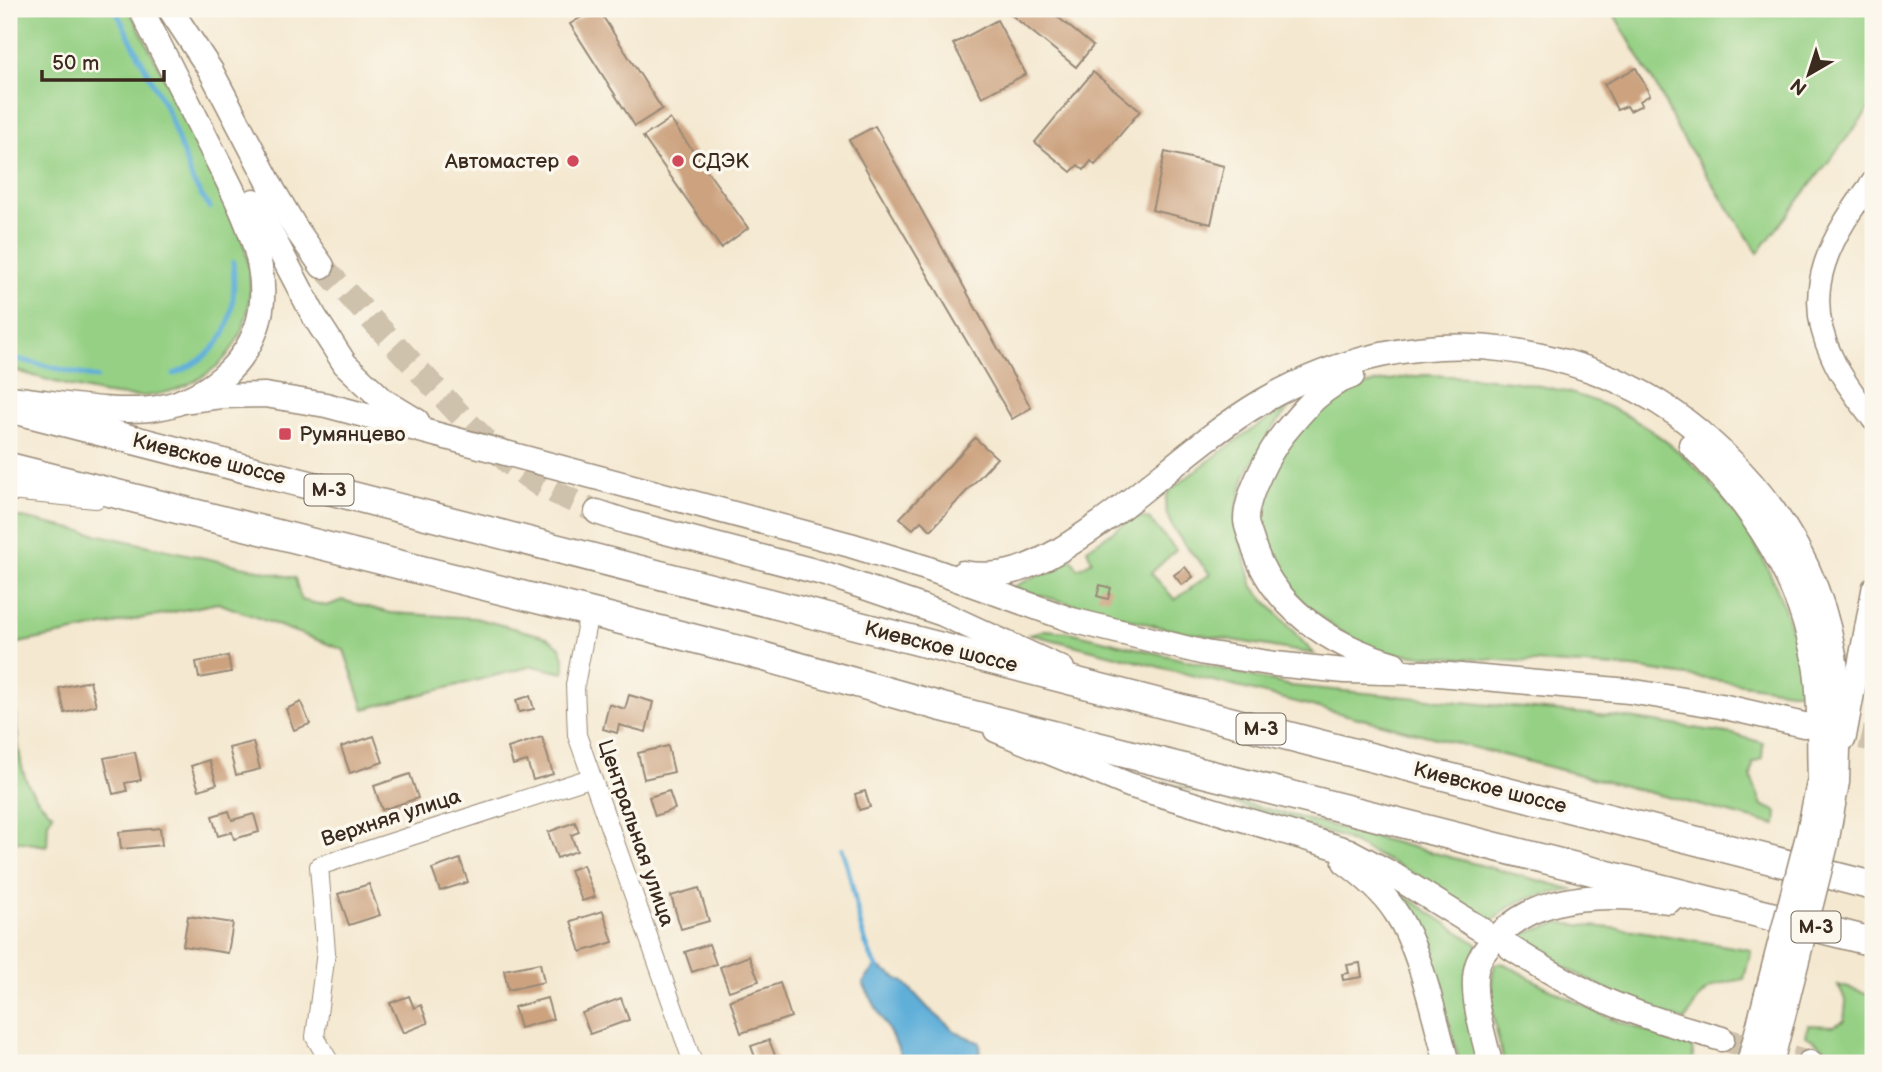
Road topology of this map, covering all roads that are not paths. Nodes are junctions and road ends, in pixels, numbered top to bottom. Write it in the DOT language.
graph roads {
  1 [pos="141,9"];
  2 [pos="156,9"];
  3 [pos="170,9"];
  4 [pos="1873,181"];
  5 [pos="322,266"];
  6 [pos="9,397"];
  7 [pos="182,401"];
  8 [pos="9,408"];
  9 [pos="1873,420"];
  10 [pos="448,438"];
  11 [pos="9,467"];
  12 [pos="9,491"];
  13 [pos="153,505"];
  14 [pos="597,512"];
  15 [pos="926,568"];
  16 [pos="1873,588"];
  17 [pos="589,612"];
  18 [pos="1427,673"];
  19 [pos="1100,687"];
  20 [pos="942,707"];
  21 [pos="1804,725"];
  22 [pos="590,778"];
  23 [pos="1829,780"];
  24 [pos="1286,831"];
  25 [pos="1873,886"];
  26 [pos="1759,912"];
  27 [pos="1482,930"];
  28 [pos="1873,942"];
  29 [pos="1511,948"];
  30 [pos="1776,1001"];
  31 [pos="1722,1039"];
  32 [pos="330,1063"];
  33 [pos="693,1063"];
  34 [pos="1447,1063"];
  35 [pos="1490,1063"];
  36 [pos="1749,1063"];
  37 [pos="1771,1063"];
  1 -- 7 [label="main road"];
  2 -- 10 [label="main road"];
  3 -- 5 [label="main road"];
  4 -- 9 [label="street"];
  6 -- 7 [label="main road"];
  7 -- 10 [label="main road"];
  8 -- 19 [label="highway, Киевское шоссе / М-3"];
  10 -- 15 [label="main road"];
  11 -- 13 [label="highway, М-3"];
  12 -- 13 [label="street"];
  13 -- 17 [label="highway, М-3"];
  14 -- 19 [label="main road"];
  15 -- 18 [label="main road"];
  15 -- 23 [label="main road"];
  16 -- 23 [label="street"];
  17 -- 20 [label="highway, М-3"];
  17 -- 22 [label="street, Центральная улица"];
  18 -- 21 [label="main road"];
  18 -- 23 [label="main road"];
  19 -- 25 [label="highway, Киевское шоссе / М-3"];
  20 -- 24 [label="main road"];
  20 -- 26 [label="highway, М-3"];
  22 -- 32 [label="street, Верхняя улица"];
  22 -- 33 [label="street, Центральная улица"];
  23 -- 30 [label="main road, bridge"];
  24 -- 27 [label="main road"];
  24 -- 34 [label="main road"];
  26 -- 28 [label="highway, М-3"];
  26 -- 35 [label="main road"];
  29 -- 31 [label="main road"];
  30 -- 36 [label="main road"];
  30 -- 37 [label="main road"];
}
